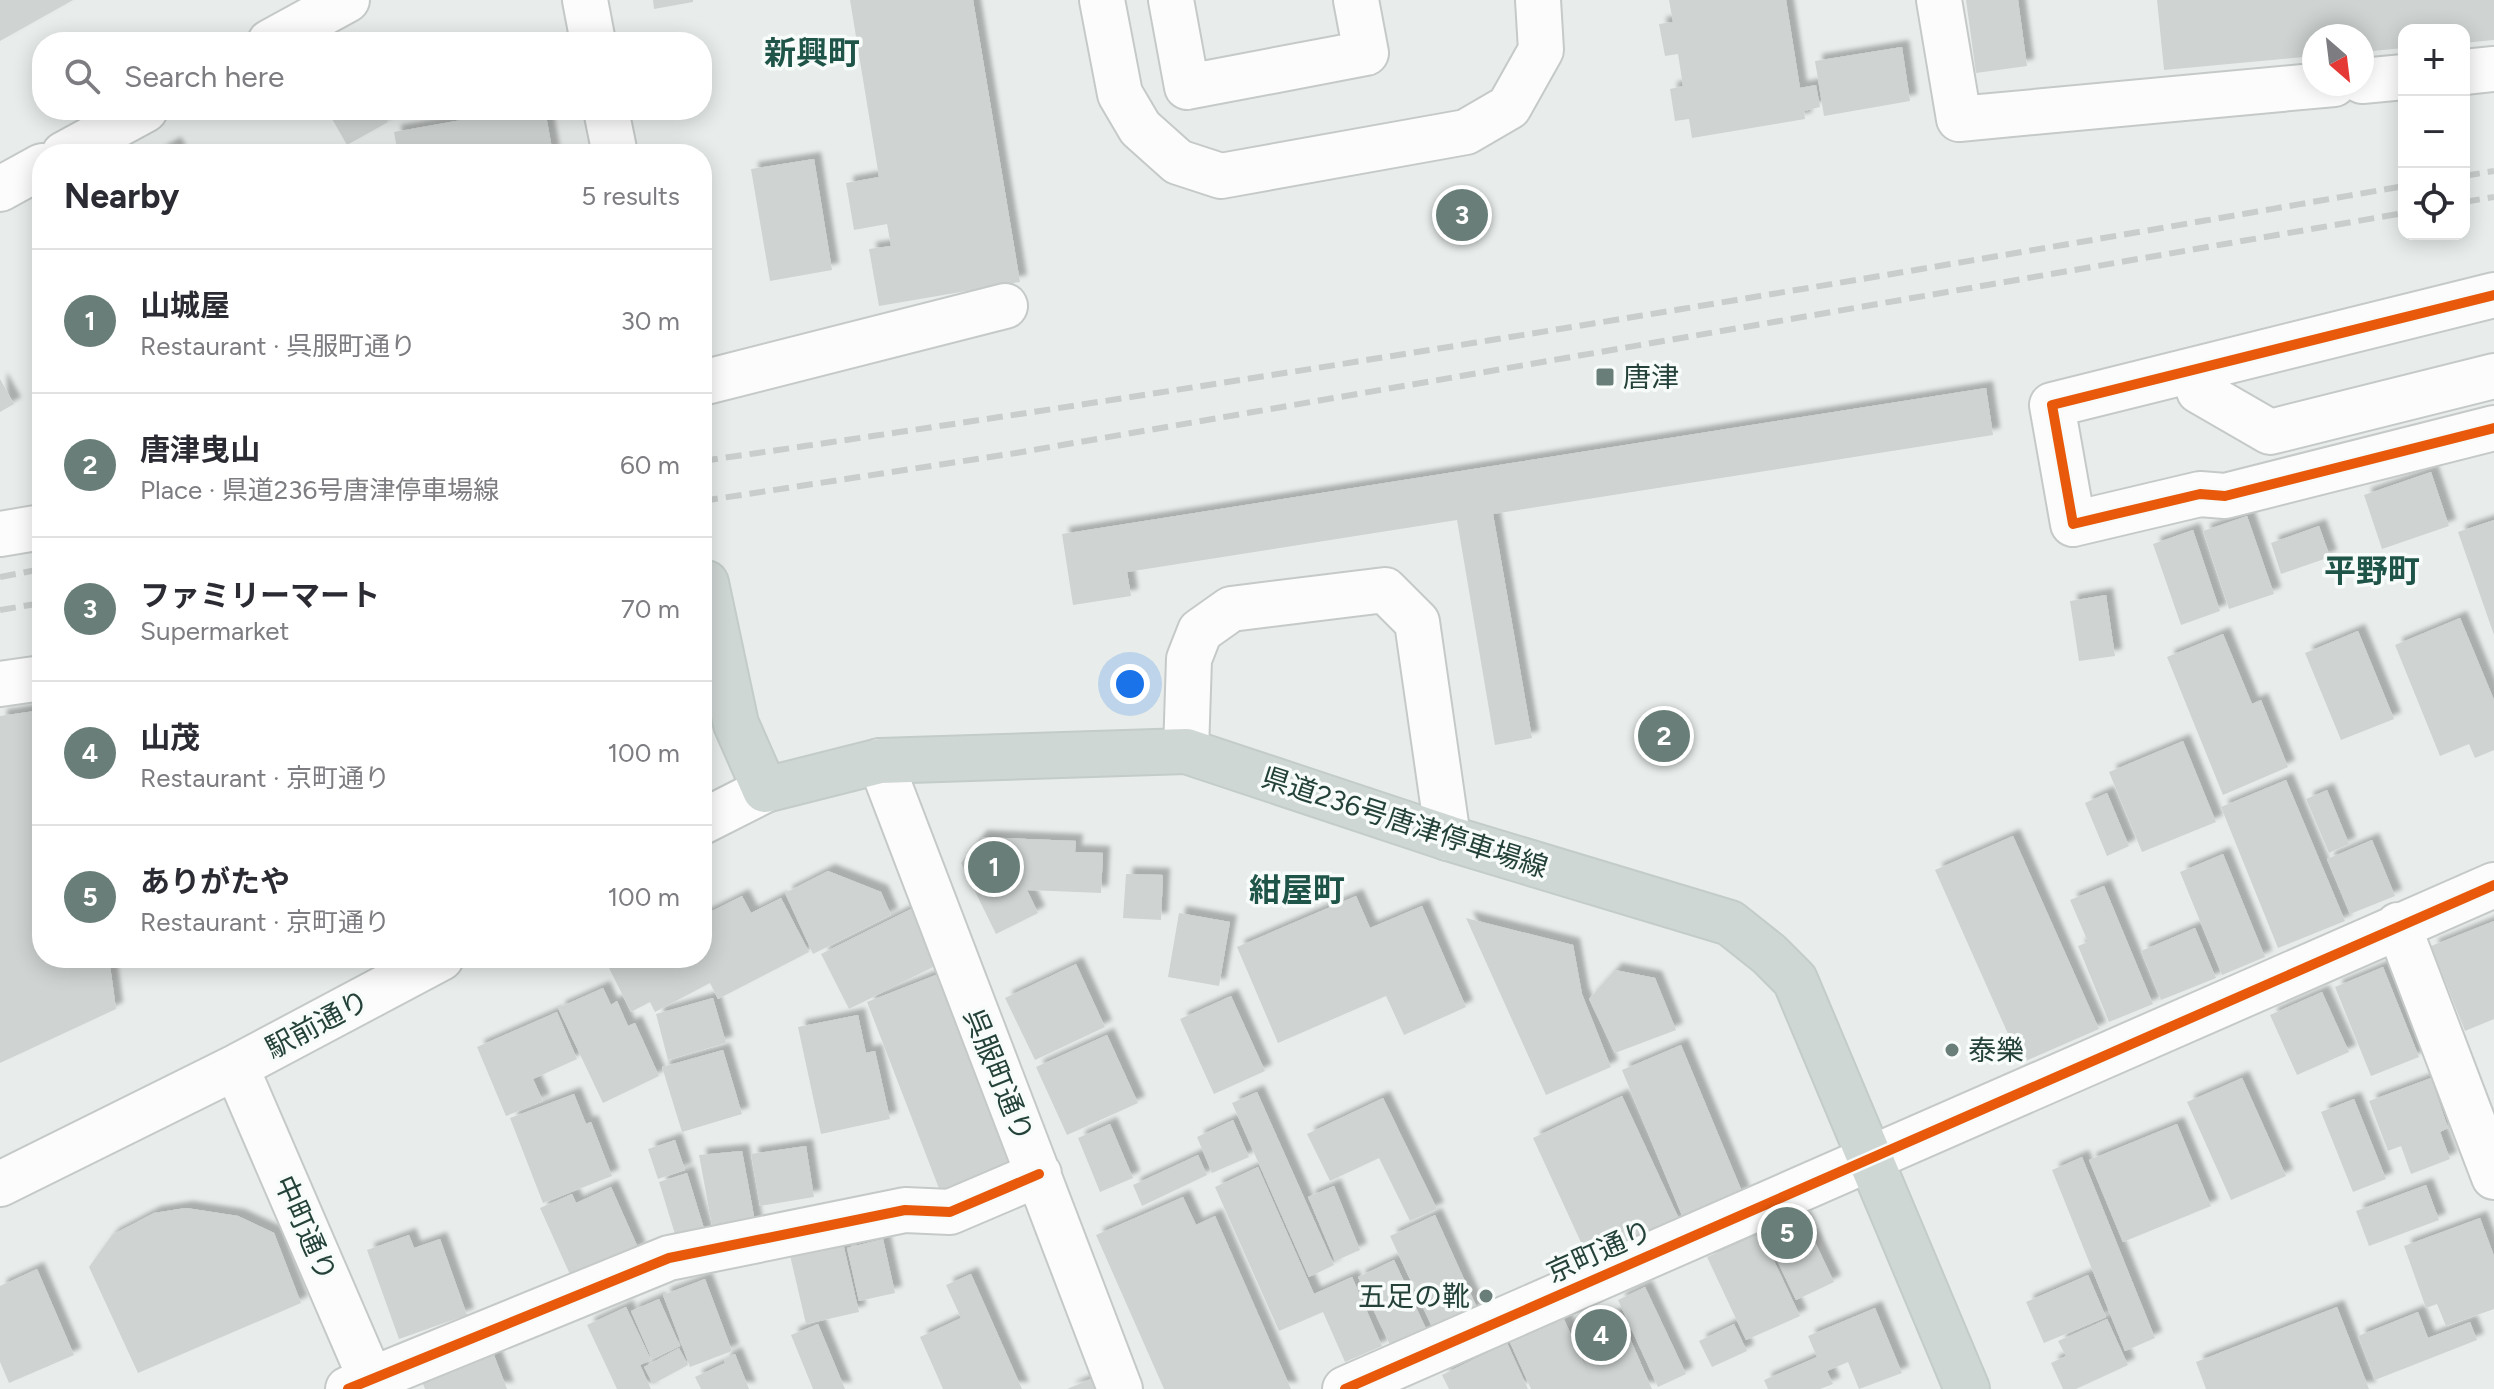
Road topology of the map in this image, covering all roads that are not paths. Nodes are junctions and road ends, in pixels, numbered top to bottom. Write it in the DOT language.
graph roads {
  1 [pos="347,0"];
  2 [pos="585,0"];
  3 [pos="1356,0"];
  4 [pos="1538,0"];
  5 [pos="1939,0"];
  6 [pos="1172,7"];
  7 [pos="1105,13"];
  8 [pos="288,32"];
  9 [pos="591,32"];
  10 [pos="2494,69"];
  11 [pos="2470,71"];
  12 [pos="2398,78"];
  13 [pos="2374,80"];
  14 [pos="2302,87"];
  15 [pos="127,120"];
  16 [pos="608,120"];
  17 [pos="82,144"];
  18 [pos="613,144"];
  19 [pos="32,171"];
  20 [pos="0,189"];
  21 [pos="2494,295"];
  22 [pos="1005,306"];
  23 [pos="2193,370"];
  24 [pos="2494,376"];
  25 [pos="712,380"];
  26 [pos="2494,428"];
  27 [pos="32,529"];
  28 [pos="0,534"];
  29 [pos="712,618"];
  30 [pos="32,679"];
  31 [pos="0,684"];
  32 [pos="1186,751"];
  33 [pos="880,761"];
  34 [pos="765,790"];
  35 [pos="712,817"];
  36 [pos="1448,838"];
  37 [pos="2494,885"];
  38 [pos="2398,925"];
  39 [pos="422,968"];
  40 [pos="236,1067"];
  41 [pos="1871,1157"];
  42 [pos="1039,1174"];
  43 [pos="2494,1177"];
  44 [pos="0,1184"];
  45 [pos="365,1385"];
  46 [pos="1120,1389"];
  47 [pos="1345,1389"];
  48 [pos="1967,1389"];
  1 -- 8 [label="street"];
  2 -- 9 [label="street"];
  3 -- 6 [label="street"];
  4 -- 7 [label="street"];
  5 -- 14 [label="street"];
  6 -- 7 [label="street"];
  10 -- 11 [label="street"];
  12 -- 13 [label="street"];
  15 -- 17 [label="street"];
  16 -- 18 [label="street"];
  19 -- 20 [label="street"];
  21 -- 23 [label="street"];
  22 -- 25 [label="street"];
  23 -- 24 [label="street"];
  23 -- 26 [label="street"];
  27 -- 28 [label="street"];
  29 -- 34 [label="main road"];
  30 -- 31 [label="street"];
  32 -- 33 [label="main road, 県道236号唐津停車場線"];
  32 -- 36 [label="main road, 県道236号唐津停車場線"];
  32 -- 36 [label="street"];
  33 -- 34 [label="main road, 県道236号唐津停車場線"];
  33 -- 42 [label="street, 呉服町通り"];
  34 -- 35 [label="street"];
  36 -- 41 [label="main road, 県道236号唐津停車場線"];
  37 -- 38 [label="street, 京町通り"];
  38 -- 41 [label="street, 京町通り"];
  38 -- 43 [label="street"];
  39 -- 40 [label="street, 駅前通り"];
  40 -- 44 [label="street, 駅前通り"];
  40 -- 45 [label="street, 中町通り"];
  41 -- 47 [label="street, 京町通り"];
  41 -- 48 [label="main road, 県道236号唐津停車場線"];
  42 -- 45 [label="street"];
  42 -- 46 [label="street, 呉服町通り"];
}
